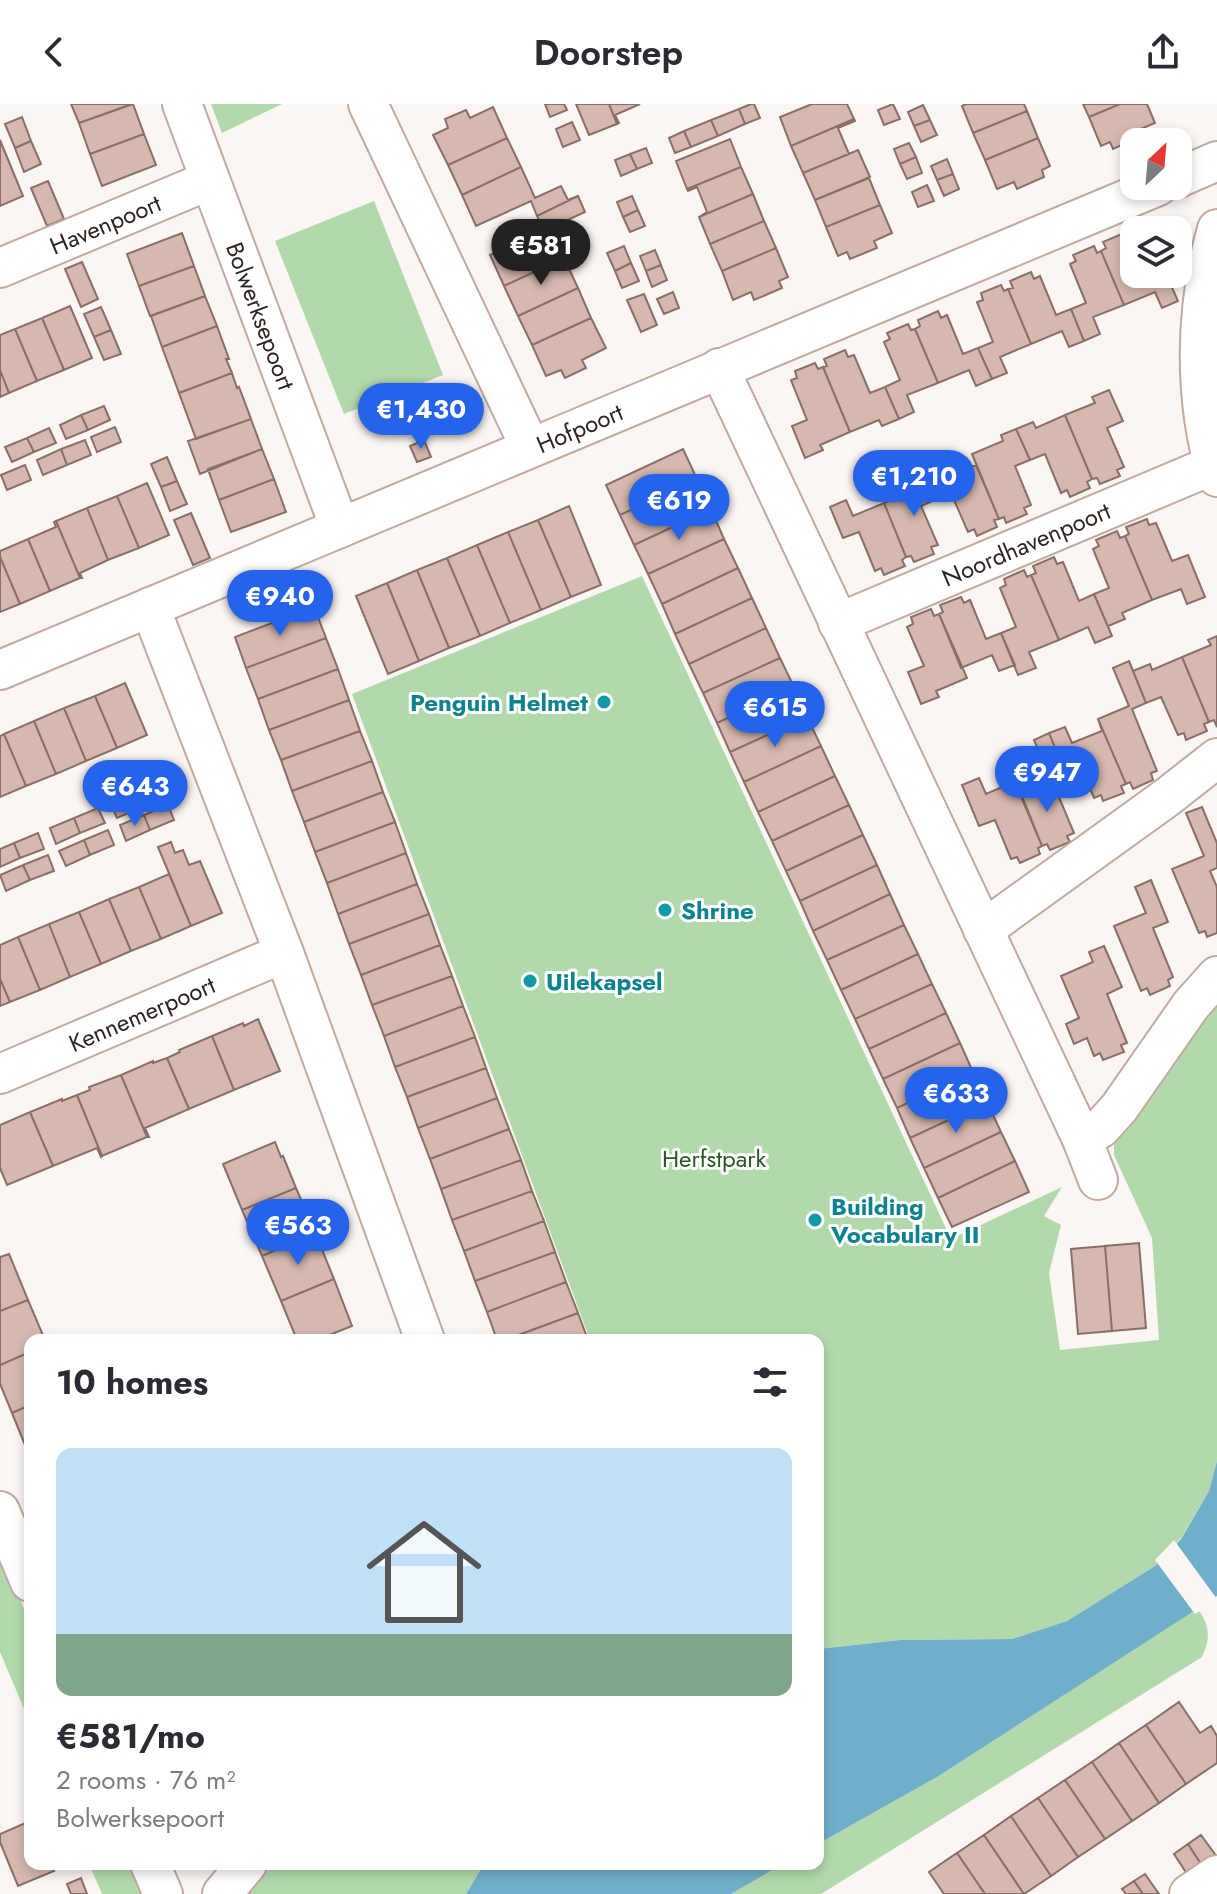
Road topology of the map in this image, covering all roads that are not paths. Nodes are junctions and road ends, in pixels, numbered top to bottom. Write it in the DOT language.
graph roads {
  1 [pos="182,104"];
  2 [pos="381,108"];
  3 [pos="1217,161"];
  4 [pos="1192,172"];
  5 [pos="210,180"];
  6 [pos="1124,200"];
  7 [pos="1217,229"];
  8 [pos="0,268"];
  9 [pos="719,368"];
  10 [pos="530,447"];
  11 [pos="1215,471"];
  12 [pos="340,528"];
  13 [pos="150,607"];
  14 [pos="838,623"];
  15 [pos="0,670"];
  16 [pos="1217,758"];
  17 [pos="983,930"];
  18 [pos="284,953"];
  19 [pos="1217,976"];
  20 [pos="0,1074"];
  21 [pos="1082,1139"];
  22 [pos="1098,1180"];
  23 [pos="423,1334"];
  24 [pos="0,1511"];
  25 [pos="24,1568"];
  26 [pos="153,1870"];
  27 [pos="242,1870"];
  28 [pos="1217,1875"];
  29 [pos="163,1894"];
  30 [pos="222,1894"];
  31 [pos="1189,1894"];
  1 -- 5 [label="street, Bolwerksepoort"];
  2 -- 10 [label="street"];
  3 -- 4 [label="street"];
  5 -- 8 [label="street, Havenpoort"];
  5 -- 12 [label="street, Bolwerksepoort"];
  6 -- 9 [label="street, Hofpoort"];
  7 -- 11 [label="street"];
  9 -- 10 [label="street, Hofpoort"];
  9 -- 14 [label="street"];
  10 -- 12 [label="street, Hofpoort"];
  11 -- 14 [label="street, Noordhavenpoort"];
  12 -- 13 [label="street, Hofpoort"];
  13 -- 15 [label="street, Hofpoort"];
  13 -- 18 [label="street"];
  14 -- 17 [label="street"];
  16 -- 17 [label="street"];
  17 -- 21 [label="street"];
  18 -- 20 [label="street, Kennemerpoort"];
  18 -- 23 [label="street"];
  19 -- 21 [label="street"];
  21 -- 22 [label="street"];
  24 -- 25 [label="street"];
  26 -- 29 [label="street"];
  27 -- 30 [label="street"];
  28 -- 31 [label="street"];
}
